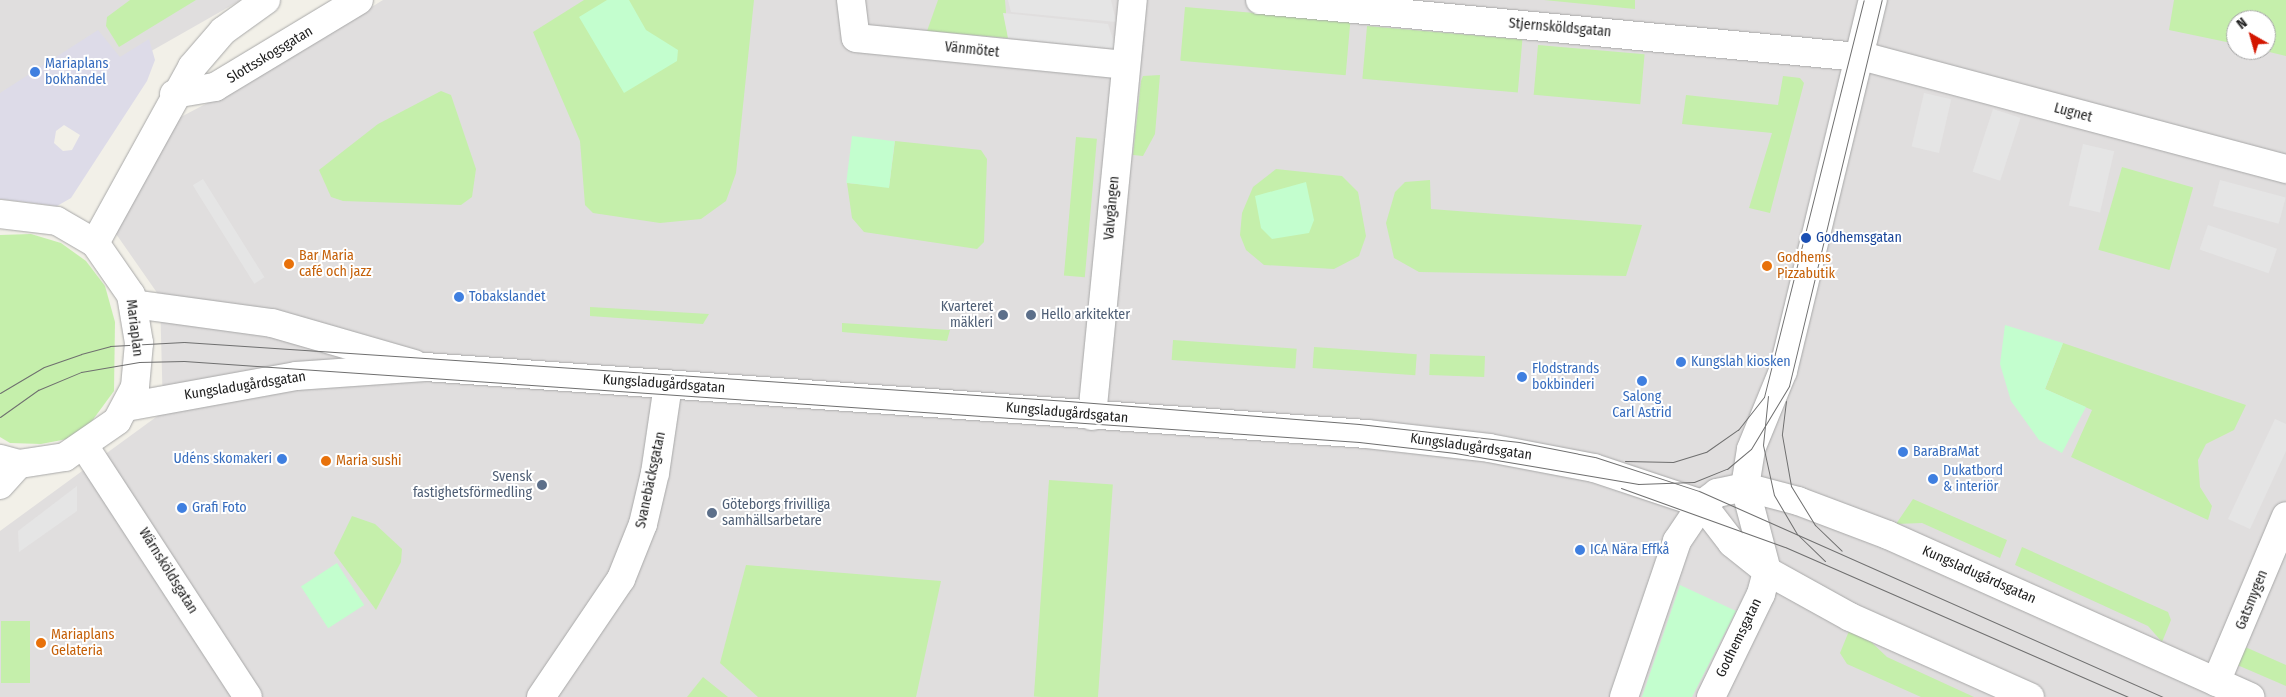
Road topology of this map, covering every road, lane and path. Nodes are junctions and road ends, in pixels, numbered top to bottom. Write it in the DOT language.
graph roads {
  1 [pos="266,0"];
  2 [pos="359,0"];
  3 [pos="851,0"];
  4 [pos="1133,0"];
  5 [pos="1260,0"];
  6 [pos="1873,0"];
  7 [pos="1860,58"];
  8 [pos="1125,65"];
  9 [pos="174,94"];
  10 [pos="2286,169"];
  11 [pos="0,214"];
  12 [pos="95,243"];
  13 [pos="133,304"];
  14 [pos="425,367"];
  15 [pos="668,385"];
  16 [pos="126,407"];
  17 [pos="1092,416"];
  18 [pos="85,447"];
  19 [pos="10,462"];
  20 [pos="0,485"];
  21 [pos="1745,488"];
  22 [pos="1702,504"];
  23 [pos="2286,516"];
  24 [pos="1767,571"];
  25 [pos="2216,682"];
  26 [pos="248,697"];
  27 [pos="541,697"];
  28 [pos="1624,697"];
  29 [pos="1711,697"];
  30 [pos="2030,697"];
  31 [pos="2250,697"];
  1 -- 9 [label="street"];
  2 -- 9 [label="street, Slottsskogsgatan"];
  3 -- 8 [label="street, Vänmötet"];
  4 -- 8 [label="street, Valvgången"];
  5 -- 7 [label="street, Stjernsköldsgatan"];
  6 -- 7 [label="street"];
  7 -- 10 [label="street, Lugnet"];
  7 -- 21 [label="street"];
  8 -- 17 [label="street, Valvgången"];
  9 -- 12 [label="street"];
  11 -- 12 [label="street, Mariaplan"];
  12 -- 13 [label="street, Mariaplan"];
  13 -- 14 [label="street, Kungsladugårdsgatan"];
  13 -- 16 [label="street, Mariaplan"];
  14 -- 15 [label="street, Kungsladugårdsgatan"];
  14 -- 16 [label="street, Kungsladugårdsgatan"];
  15 -- 17 [label="street, Kungsladugårdsgatan"];
  15 -- 27 [label="street, Svanebäcksgatan"];
  16 -- 18 [label="street, Mariaplan"];
  17 -- 22 [label="street, Kungsladugårdsgatan"];
  18 -- 19 [label="street, Mariaplan"];
  18 -- 26 [label="street, Wärnsköldsgatan"];
  19 -- 20 [label="street"];
  21 -- 22 [label="street, Kungsladugårdsgatan"];
  21 -- 24 [label="street"];
  21 -- 25 [label="street, Kungsladugårdsgatan"];
  22 -- 24 [label="street"];
  22 -- 28 [label="street"];
  23 -- 25 [label="street, Gatsmygen"];
  24 -- 29 [label="street, Godhemsgatan"];
  24 -- 30 [label="street"];
  25 -- 31 [label="street, Kungsladugårdsgatan"];
}
